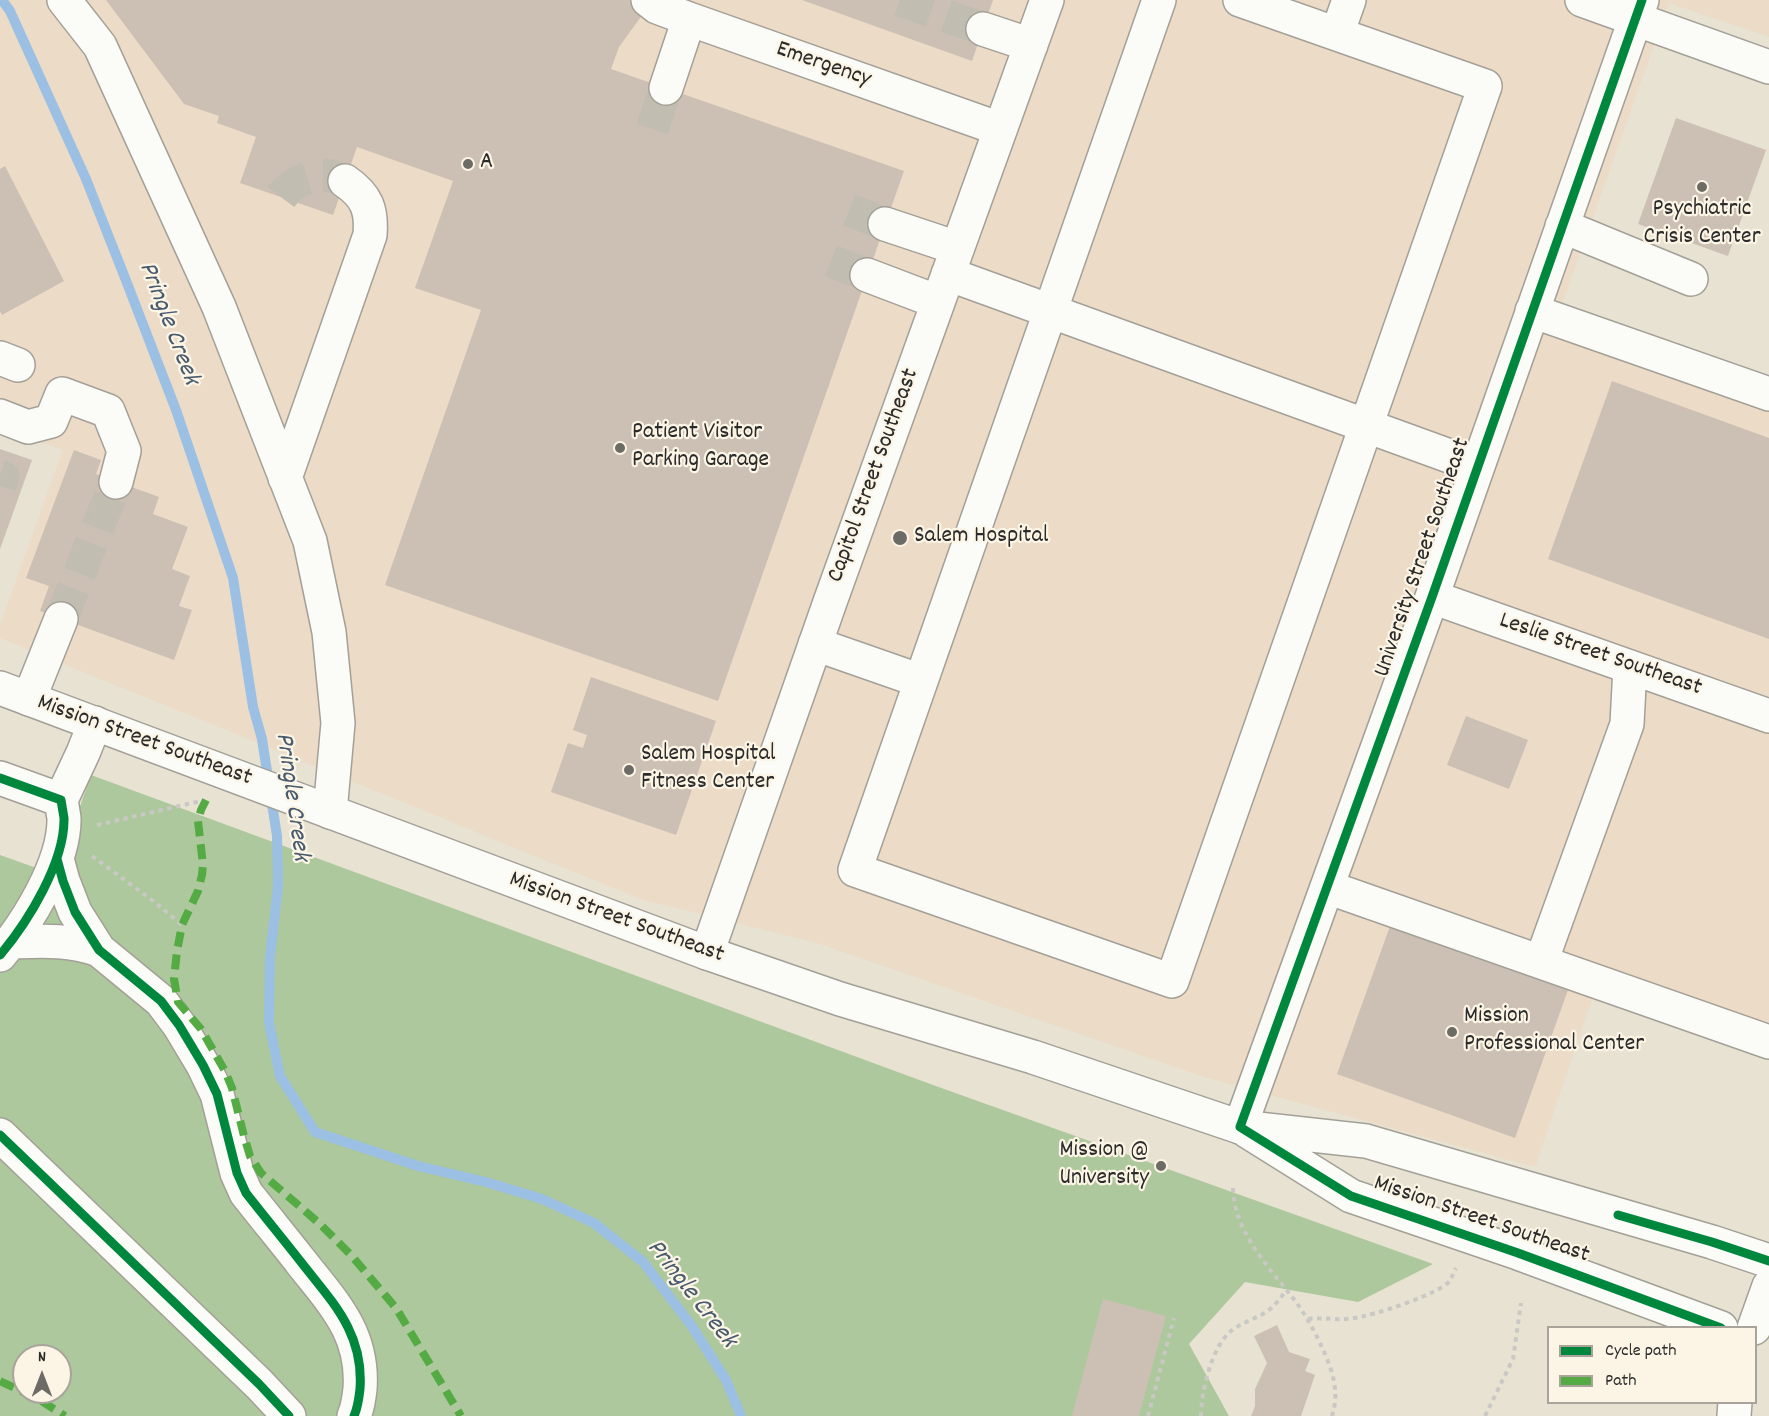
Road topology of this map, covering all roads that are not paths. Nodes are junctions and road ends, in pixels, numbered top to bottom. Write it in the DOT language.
graph roads {
  1 [pos="64,0"];
  2 [pos="648,0"];
  3 [pos="1047,0"];
  4 [pos="1159,0"];
  5 [pos="1240,0"];
  6 [pos="1349,0"];
  7 [pos="1582,0"];
  8 [pos="1639,10"];
  9 [pos="689,19"];
  10 [pos="983,30"];
  11 [pos="1337,34"];
  12 [pos="1031,45"];
  13 [pos="1769,67"];
  14 [pos="666,88"];
  15 [pos="1000,129"];
  16 [pos="345,181"];
  17 [pos="885,224"];
  18 [pos="1562,226"];
  19 [pos="867,275"];
  20 [pos="948,275"];
  21 [pos="1691,279"];
  22 [pos="1051,310"];
  23 [pos="1532,311"];
  24 [pos="1769,394"];
  25 [pos="0,416"];
  26 [pos="1366,426"];
  27 [pos="1477,466"];
  28 [pos="285,478"];
  29 [pos="117,482"];
  30 [pos="1432,597"];
  31 [pos="61,619"];
  32 [pos="815,644"];
  33 [pos="1630,667"];
  34 [pos="921,681"];
  35 [pos="15,694"];
  36 [pos="1769,716"];
  37 [pos="95,723"];
  38 [pos="0,778"];
  39 [pos="61,800"];
  40 [pos="330,812"];
  41 [pos="70,855"];
  42 [pos="1327,887"];
  43 [pos="5,949"];
  44 [pos="99,950"];
  45 [pos="707,953"];
  46 [pos="1541,962"];
  47 [pos="1769,1042"];
  48 [pos="1240,1127"];
  49 [pos="0,1136"];
  50 [pos="1769,1261"];
  51 [pos="1769,1286"];
  52 [pos="1716,1326"];
  53 [pos="1755,1326"];
  54 [pos="289,1416"];
  55 [pos="354,1416"];
  1 -- 28 [label="street"];
  2 -- 9 [label="street, Emergency"];
  3 -- 12 [label="street, Capitol Street Southeast"];
  4 -- 22 [label="street"];
  5 -- 11 [label="street"];
  6 -- 11 [label="street"];
  7 -- 8 [label="street"];
  8 -- 13 [label="street"];
  8 -- 18 [label="street, University Street Southeast"];
  9 -- 14 [label="street"];
  9 -- 15 [label="street, Emergency"];
  10 -- 12 [label="street"];
  11 -- 26 [label="street"];
  12 -- 15 [label="street, Capitol Street Southeast"];
  15 -- 20 [label="street, Capitol Street Southeast"];
  16 -- 28 [label="street"];
  17 -- 20 [label="street"];
  18 -- 21 [label="street"];
  18 -- 23 [label="street, University Street Southeast"];
  19 -- 20 [label="street"];
  20 -- 22 [label="street"];
  20 -- 32 [label="street, Capitol Street Southeast"];
  22 -- 26 [label="street"];
  22 -- 34 [label="street"];
  23 -- 24 [label="street"];
  23 -- 27 [label="street, University Street Southeast"];
  25 -- 29 [label="street"];
  26 -- 27 [label="street"];
  26 -- 34 [label="street"];
  27 -- 30 [label="street, University Street Southeast"];
  28 -- 40 [label="street"];
  30 -- 33 [label="street, Leslie Street Southeast"];
  30 -- 42 [label="street, University Street Southeast"];
  31 -- 35 [label="street"];
  32 -- 34 [label="street"];
  32 -- 45 [label="street, Capitol Street Southeast"];
  33 -- 36 [label="street, Leslie Street Southeast"];
  33 -- 46 [label="street"];
  35 -- 37 [label="street, Mission Street Southeast"];
  37 -- 39 [label="street"];
  37 -- 40 [label="street, Mission Street Southeast"];
  38 -- 39 [label="street"];
  39 -- 41 [label="street"];
  40 -- 45 [label="street, Mission Street Southeast"];
  41 -- 43 [label="street"];
  41 -- 44 [label="street"];
  42 -- 46 [label="street"];
  42 -- 48 [label="street, University Street Southeast"];
  43 -- 44 [label="street"];
  44 -- 55 [label="street"];
  45 -- 48 [label="street, Mission Street Southeast"];
  46 -- 47 [label="street"];
  48 -- 50 [label="street, Mission Street Southeast"];
  48 -- 52 [label="street, Mission Street Southeast"];
  49 -- 54 [label="street"];
  51 -- 53 [label="street"];
}
